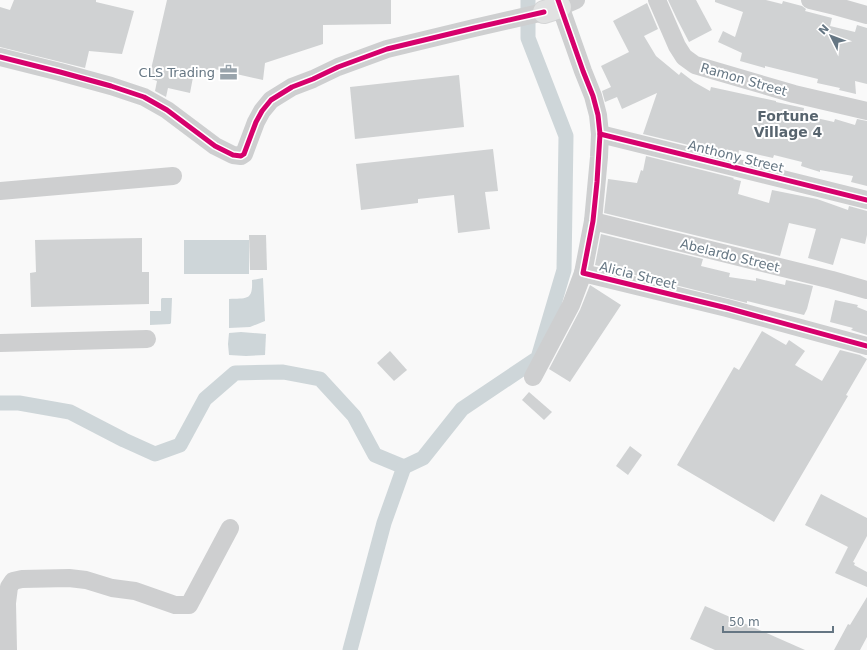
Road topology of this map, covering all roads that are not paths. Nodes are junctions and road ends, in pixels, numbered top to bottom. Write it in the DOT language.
graph roads {
  1 [pos="657,0"];
  2 [pos="810,0"];
  3 [pos="835,3"];
  4 [pos="559,5"];
  5 [pos="867,15"];
  6 [pos="0,57"];
  7 [pos="867,111"];
  8 [pos="600,134"];
  9 [pos="173,176"];
  10 [pos="0,191"];
  11 [pos="867,200"];
  12 [pos="593,221"];
  13 [pos="583,273"];
  14 [pos="867,290"];
  15 [pos="147,339"];
  16 [pos="0,343"];
  17 [pos="867,346"];
  18 [pos="533,377"];
  19 [pos="230,528"];
  20 [pos="8,650"];
  1 -- 7 [label="street, Ramon Street"];
  2 -- 3 [label="street"];
  3 -- 5 [label="street"];
  4 -- 6 [label="street"];
  4 -- 8 [label="street, Alicia Street"];
  8 -- 11 [label="street, Anthony Street"];
  8 -- 12 [label="street, Alicia Street"];
  9 -- 10 [label="street"];
  12 -- 13 [label="street, Alicia Street"];
  12 -- 14 [label="street, Abelardo Street"];
  13 -- 17 [label="street, Alicia Street"];
  13 -- 18 [label="street"];
  15 -- 16 [label="street"];
  19 -- 20 [label="street"];
}
